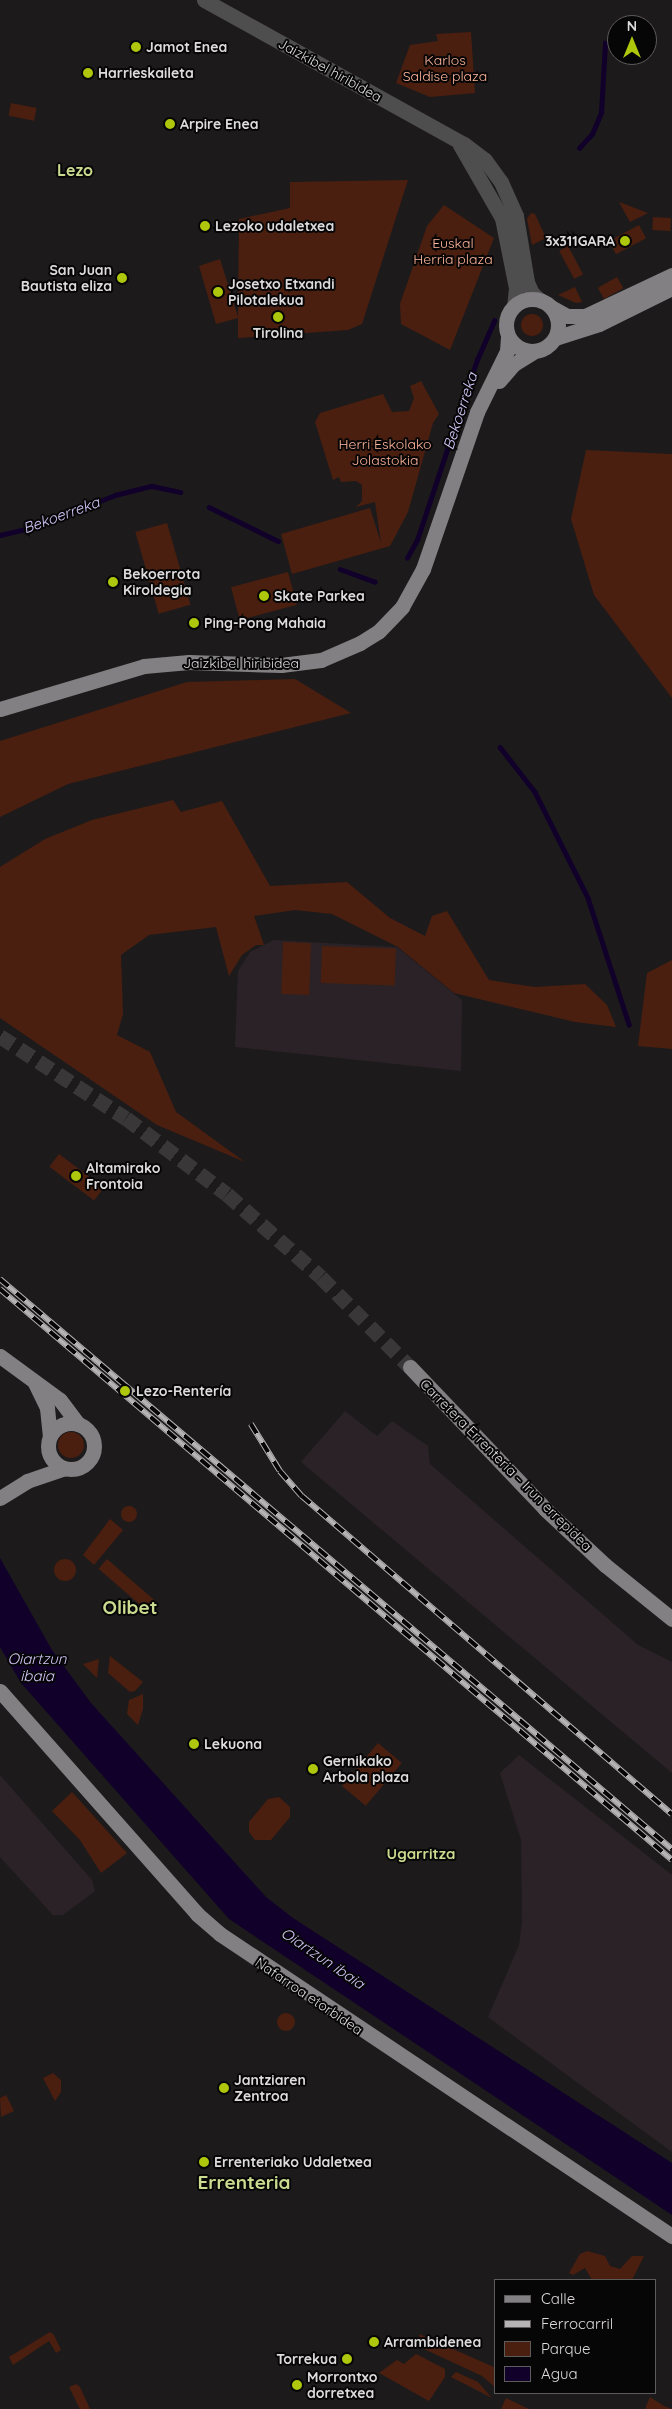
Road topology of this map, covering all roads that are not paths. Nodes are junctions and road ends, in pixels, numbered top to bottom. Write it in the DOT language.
graph roads {
  1 [pos="204,0"];
  2 [pos="456,140"];
  3 [pos="672,275"];
  4 [pos="672,288"];
  5 [pos="546,304"];
  6 [pos="514,306"];
  7 [pos="508,338"];
  8 [pos="554,338"];
  9 [pos="534,352"];
  10 [pos="470,432"];
  11 [pos="0,710"];
  12 [pos="0,1356"];
  13 [pos="410,1367"];
  14 [pos="35,1383"];
  15 [pos="78,1424"];
  16 [pos="49,1442"];
  17 [pos="64,1468"];
  18 [pos="27,1481"];
  19 [pos="0,1498"];
  20 [pos="672,1619"];
  21 [pos="0,1691"];
  22 [pos="672,2236"];
  1 -- 2 [label="street, Jaizkibel hiribidea"];
  2 -- 5 [label="street, Jaizkibel hiribidea"];
  2 -- 6 [label="street"];
  3 -- 5 [label="main road"];
  4 -- 8 [label="main road"];
  5 -- 6 [label="main road"];
  5 -- 8 [label="main road"];
  6 -- 7 [label="main road"];
  7 -- 9 [label="main road"];
  7 -- 10 [label="main road, Jaizkibel hiribidea"];
  8 -- 9 [label="main road"];
  9 -- 10 [label="main road, Jaizkibel hiribidea"];
  10 -- 11 [label="main road, Jaizkibel hiribidea"];
  12 -- 14 [label="main road"];
  13 -- 20 [label="main road, Carretera Errenteria – Irun errepidea"];
  14 -- 15 [label="main road"];
  14 -- 16 [label="main road"];
  15 -- 16 [label="main road"];
  15 -- 17 [label="main road"];
  16 -- 17 [label="main road"];
  16 -- 18 [label="main road"];
  17 -- 18 [label="main road"];
  18 -- 19 [label="main road"];
  21 -- 22 [label="main road, Nafarroa etorbidea"];
}
